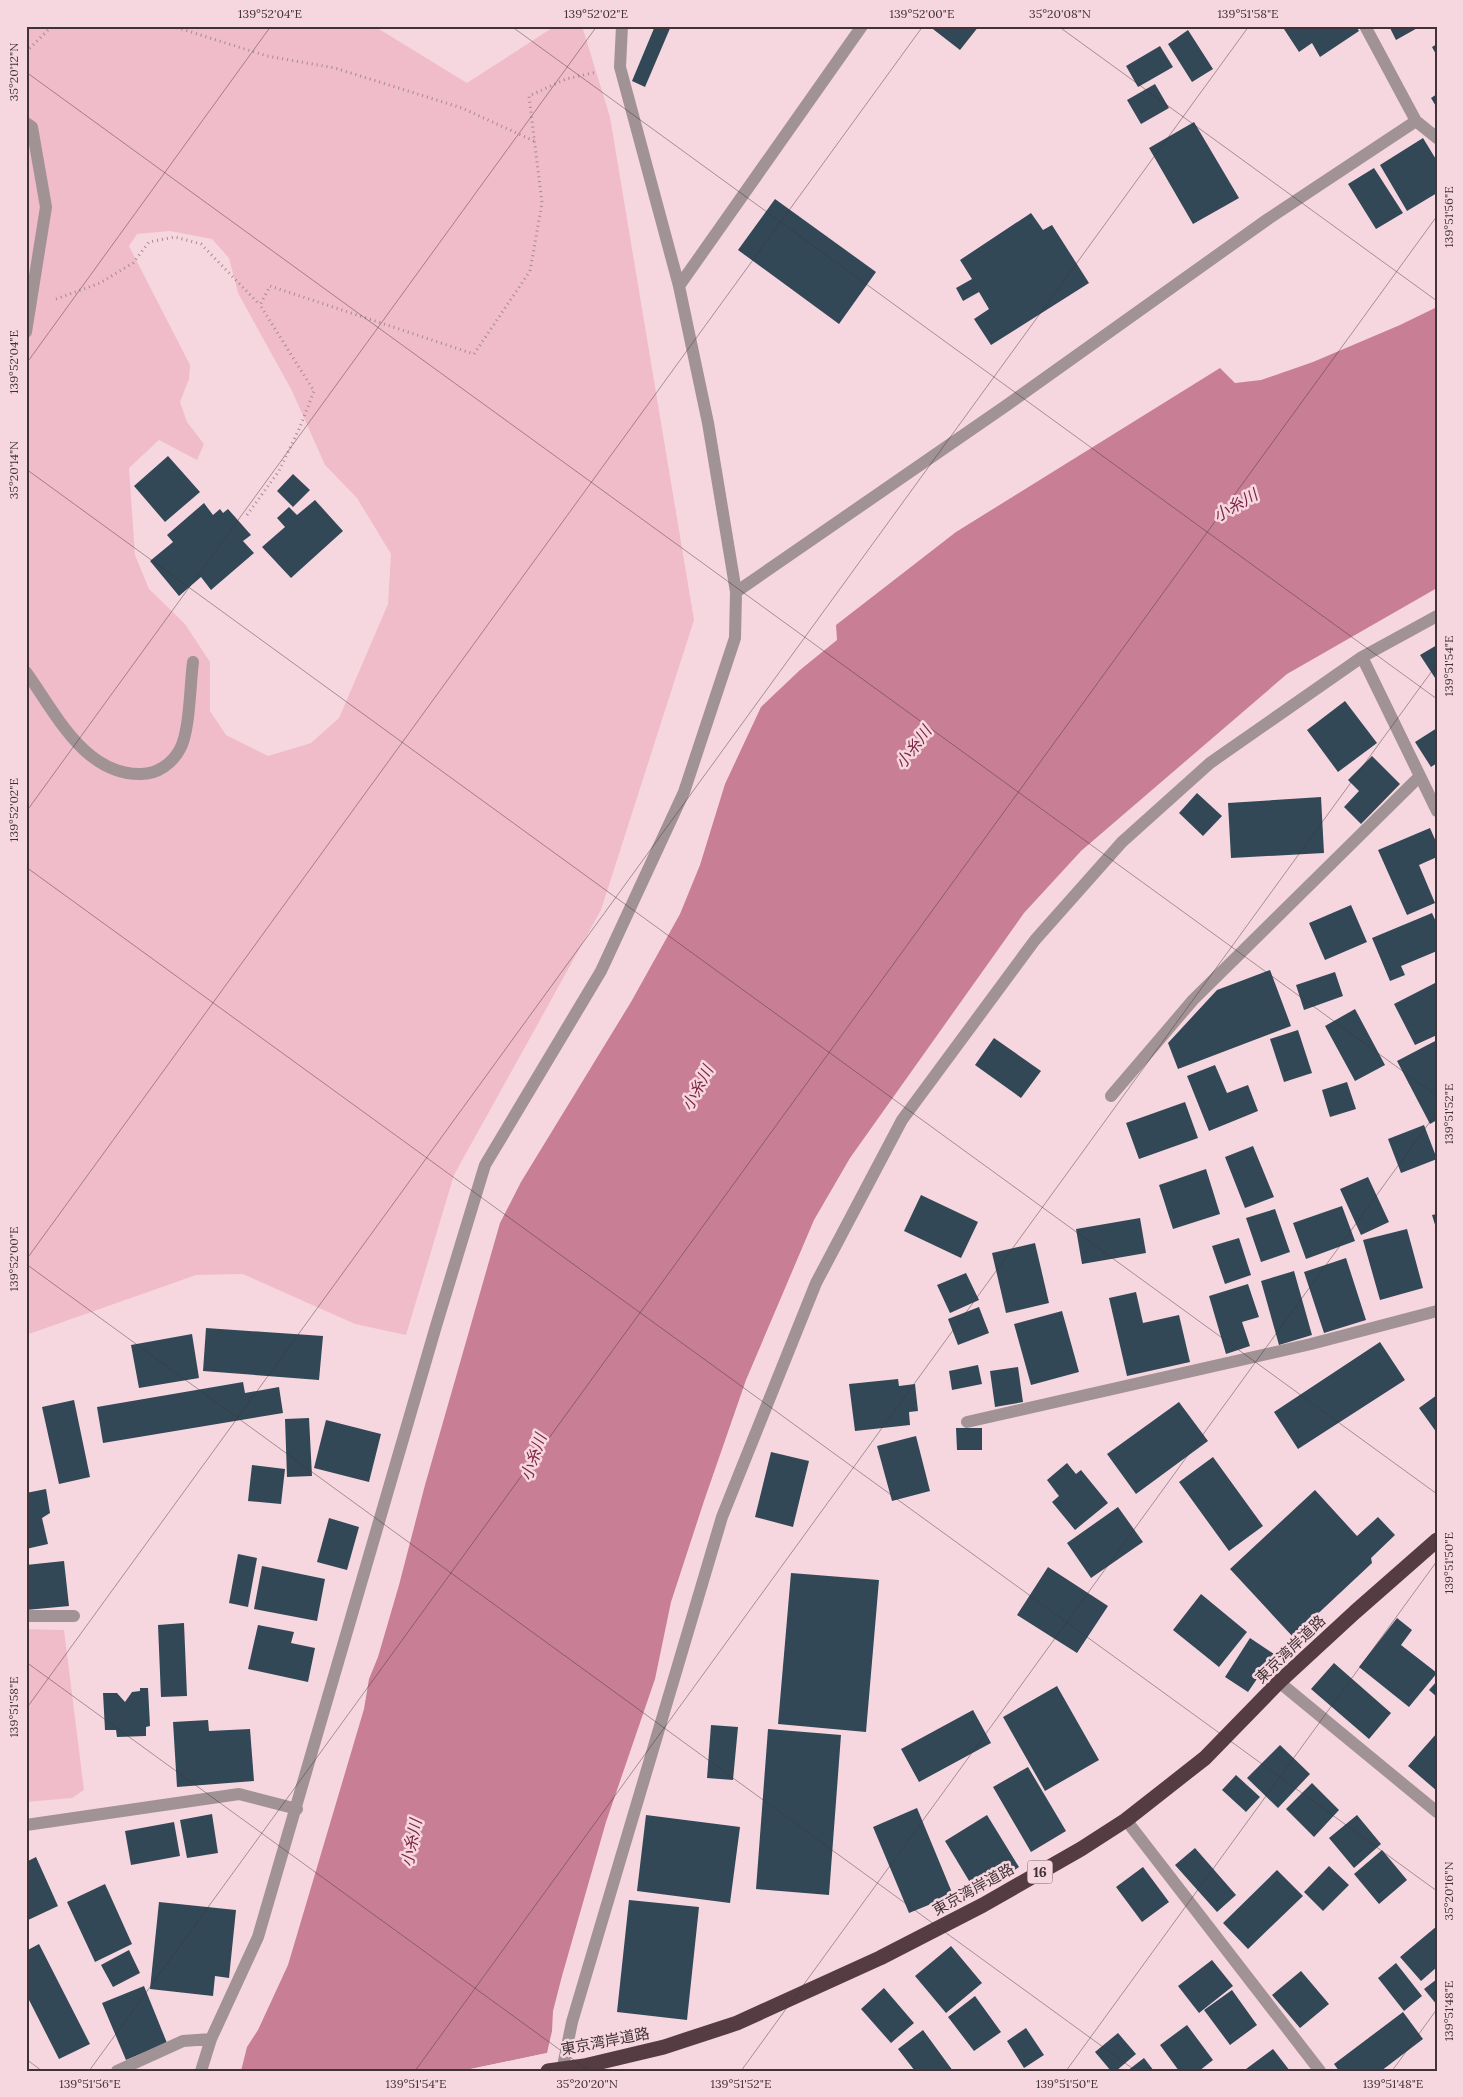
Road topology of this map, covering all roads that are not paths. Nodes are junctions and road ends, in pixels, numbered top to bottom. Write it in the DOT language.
graph roads {
  1 [pos="622,26"];
  2 [pos="862,26"];
  3 [pos="1365,26"];
  4 [pos="1416,121"];
  5 [pos="26,123"];
  6 [pos="1437,138"];
  7 [pos="679,286"];
  8 [pos="26,332"];
  9 [pos="736,592"];
  10 [pos="1437,616"];
  11 [pos="1362,657"];
  12 [pos="193,662"];
  13 [pos="26,672"];
  14 [pos="1420,776"];
  15 [pos="1437,811"];
  16 [pos="1112,1096"];
  17 [pos="1437,1312"];
  18 [pos="966,1422"];
  19 [pos="1437,1540"];
  20 [pos="26,1616"];
  21 [pos="74,1616"];
  22 [pos="1279,1682"];
  23 [pos="297,1809"];
  24 [pos="1437,1812"];
  25 [pos="1126,1820"];
  26 [pos="26,1825"];
  27 [pos="211,2039"];
  28 [pos="557,2070"];
  29 [pos="117,2071"];
  30 [pos="201,2071"];
  31 [pos="1320,2071"];
  1 -- 7 [label="street"];
  2 -- 7 [label="street"];
  3 -- 4 [label="street"];
  4 -- 6 [label="street"];
  4 -- 9 [label="street"];
  5 -- 8 [label="street"];
  7 -- 9 [label="street"];
  9 -- 23 [label="street"];
  10 -- 11 [label="street"];
  11 -- 14 [label="street"];
  11 -- 28 [label="street"];
  12 -- 13 [label="street"];
  14 -- 15 [label="street"];
  14 -- 16 [label="street"];
  17 -- 18 [label="street"];
  19 -- 22 [label="highway, 東京湾岸道路 / 16"];
  20 -- 21 [label="street"];
  22 -- 24 [label="street"];
  22 -- 25 [label="highway, 東京湾岸道路 / 16"];
  23 -- 26 [label="street"];
  23 -- 27 [label="street"];
  25 -- 28 [label="highway, 東京湾岸道路 / 16"];
  25 -- 31 [label="street"];
  27 -- 29 [label="street"];
  27 -- 30 [label="street"];
}
